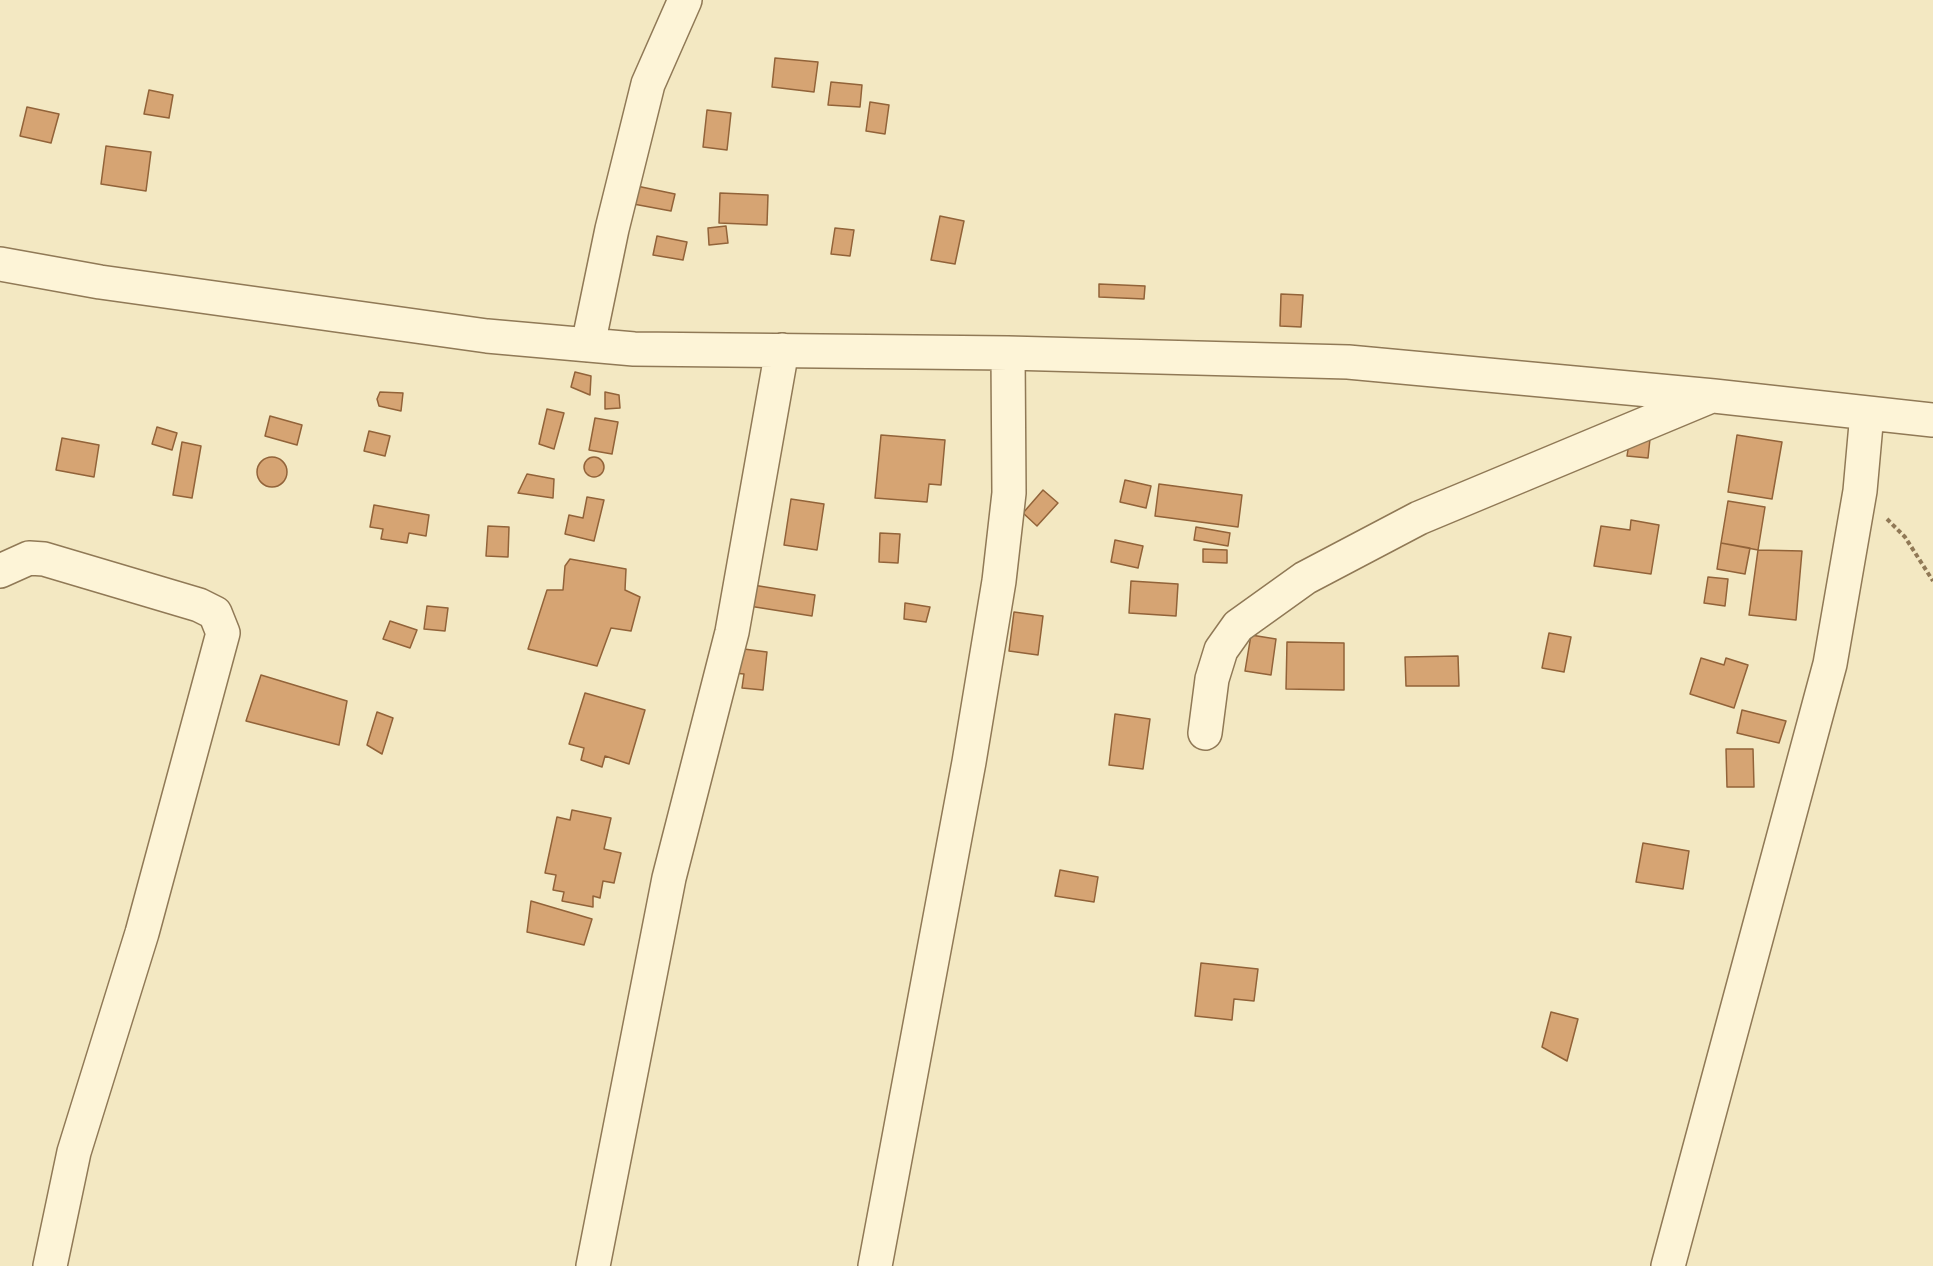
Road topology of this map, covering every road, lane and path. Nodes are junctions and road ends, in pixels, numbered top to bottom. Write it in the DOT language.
graph roads {
  1 [pos="685,0"];
  2 [pos="0,264"];
  3 [pos="588,345"];
  4 [pos="782,350"];
  5 [pos="1008,353"];
  6 [pos="1714,396"];
  7 [pos="1867,413"];
  8 [pos="1933,420"];
  9 [pos="1860,491"];
  10 [pos="0,571"];
  11 [pos="1933,581"];
  12 [pos="1205,733"];
  13 [pos="50,1266"];
  14 [pos="593,1266"];
  15 [pos="875,1266"];
  16 [pos="1668,1266"];
  1 -- 3 [label="street"];
  2 -- 3 [label="street"];
  3 -- 4 [label="street"];
  4 -- 5 [label="street"];
  4 -- 14 [label="street"];
  5 -- 6 [label="street"];
  5 -- 15 [label="street"];
  6 -- 7 [label="street"];
  6 -- 12 [label="street"];
  7 -- 8 [label="street"];
  7 -- 9 [label="street"];
  9 -- 11 [label="path"];
  9 -- 16 [label="street"];
  10 -- 13 [label="street"];
}
